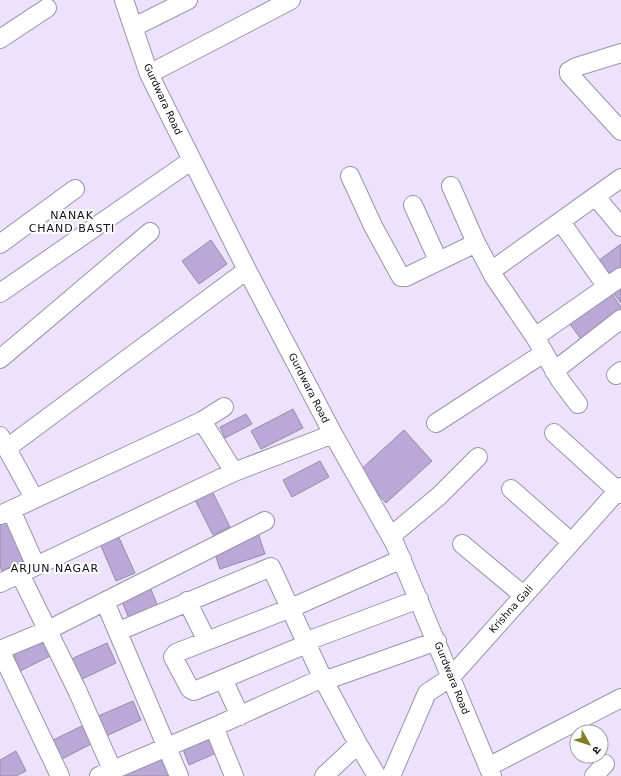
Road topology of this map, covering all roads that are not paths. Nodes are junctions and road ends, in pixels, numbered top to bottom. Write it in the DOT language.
graph roads {
  1 [pos="124,0"];
  2 [pos="188,0"];
  3 [pos="291,0"];
  4 [pos="47,8"];
  5 [pos="134,27"];
  6 [pos="0,40"];
  7 [pos="621,53"];
  8 [pos="149,74"];
  9 [pos="621,131"];
  10 [pos="192,160"];
  11 [pos="350,176"];
  12 [pos="621,178"];
  13 [pos="451,186"];
  14 [pos="74,189"];
  15 [pos="596,197"];
  16 [pos="413,205"];
  17 [pos="561,222"];
  18 [pos="621,227"];
  19 [pos="150,232"];
  20 [pos="476,243"];
  21 [pos="0,244"];
  22 [pos="438,260"];
  23 [pos="247,270"];
  24 [pos="491,271"];
  25 [pos="614,282"];
  26 [pos="0,293"];
  27 [pos="621,320"];
  28 [pos="535,336"];
  29 [pos="544,353"];
  30 [pos="0,359"];
  31 [pos="554,371"];
  32 [pos="578,404"];
  33 [pos="224,407"];
  34 [pos="202,421"];
  35 [pos="436,423"];
  36 [pos="554,433"];
  37 [pos="333,434"];
  38 [pos="3,442"];
  39 [pos="478,457"];
  40 [pos="234,472"];
  41 [pos="511,489"];
  42 [pos="620,491"];
  43 [pos="34,498"];
  44 [pos="6,512"];
  45 [pos="265,521"];
  46 [pos="391,536"];
  47 [pos="571,542"];
  48 [pos="462,544"];
  49 [pos="402,559"];
  50 [pos="36,564"];
  51 [pos="20,574"];
  52 [pos="0,583"];
  53 [pos="523,595"];
  54 [pos="419,599"];
  55 [pos="187,601"];
  56 [pos="105,602"];
  57 [pos="291,608"];
  58 [pos="48,630"];
  59 [pos="118,631"];
  60 [pos="207,641"];
  61 [pos="437,641"];
  62 [pos="306,643"];
  63 [pos="0,650"];
  64 [pos="451,677"];
  65 [pos="223,679"];
  66 [pos="323,679"];
  67 [pos="621,698"];
  68 [pos="240,716"];
  69 [pos="214,727"];
  70 [pos="358,744"];
  71 [pos="168,746"];
  72 [pos="490,771"];
  73 [pos="109,774"];
  74 [pos="60,776"];
  75 [pos="179,776"];
  76 [pos="234,776"];
  77 [pos="324,776"];
  78 [pos="377,776"];
  79 [pos="391,776"];
  1 -- 5 [label="street, Gurdwara Road"];
  2 -- 5 [label="street"];
  3 -- 8 [label="street"];
  4 -- 6 [label="street"];
  5 -- 8 [label="street, Gurdwara Road"];
  7 -- 9 [label="street"];
  8 -- 10 [label="street, Gurdwara Road"];
  10 -- 23 [label="street, Gurdwara Road"];
  10 -- 26 [label="street"];
  11 -- 22 [label="street"];
  12 -- 15 [label="street"];
  13 -- 20 [label="street"];
  14 -- 21 [label="street"];
  15 -- 17 [label="street"];
  15 -- 18 [label="street"];
  16 -- 22 [label="street"];
  17 -- 24 [label="street"];
  17 -- 25 [label="street"];
  19 -- 30 [label="street"];
  20 -- 22 [label="street"];
  20 -- 24 [label="street"];
  23 -- 37 [label="street, Gurdwara Road"];
  23 -- 38 [label="street"];
  24 -- 28 [label="street"];
  25 -- 28 [label="street"];
  27 -- 31 [label="street"];
  28 -- 29 [label="street"];
  29 -- 31 [label="street"];
  29 -- 35 [label="street"];
  31 -- 32 [label="street"];
  33 -- 34 [label="street"];
  34 -- 40 [label="street"];
  34 -- 43 [label="street"];
  36 -- 42 [label="street"];
  37 -- 40 [label="street"];
  37 -- 46 [label="street, Gurdwara Road"];
  38 -- 43 [label="street"];
  39 -- 46 [label="street"];
  40 -- 50 [label="street"];
  41 -- 47 [label="street"];
  42 -- 47 [label="street, Krishna Gali"];
  43 -- 44 [label="street"];
  44 -- 50 [label="street"];
  45 -- 56 [label="street"];
  46 -- 49 [label="street, Gurdwara Road"];
  47 -- 53 [label="street, Krishna Gali"];
  48 -- 53 [label="street"];
  49 -- 54 [label="street, Gurdwara Road"];
  49 -- 57 [label="street"];
  50 -- 51 [label="street"];
  51 -- 52 [label="street"];
  51 -- 58 [label="street"];
  53 -- 64 [label="street, Krishna Gali"];
  54 -- 61 [label="street, Gurdwara Road"];
  54 -- 62 [label="street"];
  55 -- 57 [label="street"];
  55 -- 59 [label="street"];
  55 -- 60 [label="street"];
  56 -- 58 [label="street"];
  56 -- 59 [label="street"];
  57 -- 60 [label="street"];
  57 -- 62 [label="street"];
  58 -- 63 [label="street"];
  58 -- 73 [label="street"];
  59 -- 71 [label="street"];
  60 -- 65 [label="street"];
  61 -- 64 [label="street, Gurdwara Road"];
  61 -- 66 [label="street"];
  62 -- 65 [label="street"];
  62 -- 66 [label="street"];
  63 -- 74 [label="street"];
  64 -- 72 [label="street, Gurdwara Road"];
  64 -- 79 [label="street, Krishna Gali"];
  65 -- 68 [label="street"];
  66 -- 68 [label="street"];
  66 -- 70 [label="street"];
  67 -- 72 [label="street"];
  68 -- 69 [label="street"];
  69 -- 71 [label="street"];
  69 -- 76 [label="street"];
  70 -- 77 [label="street"];
  70 -- 78 [label="street"];
  71 -- 73 [label="street"];
  71 -- 75 [label="street"];
}
